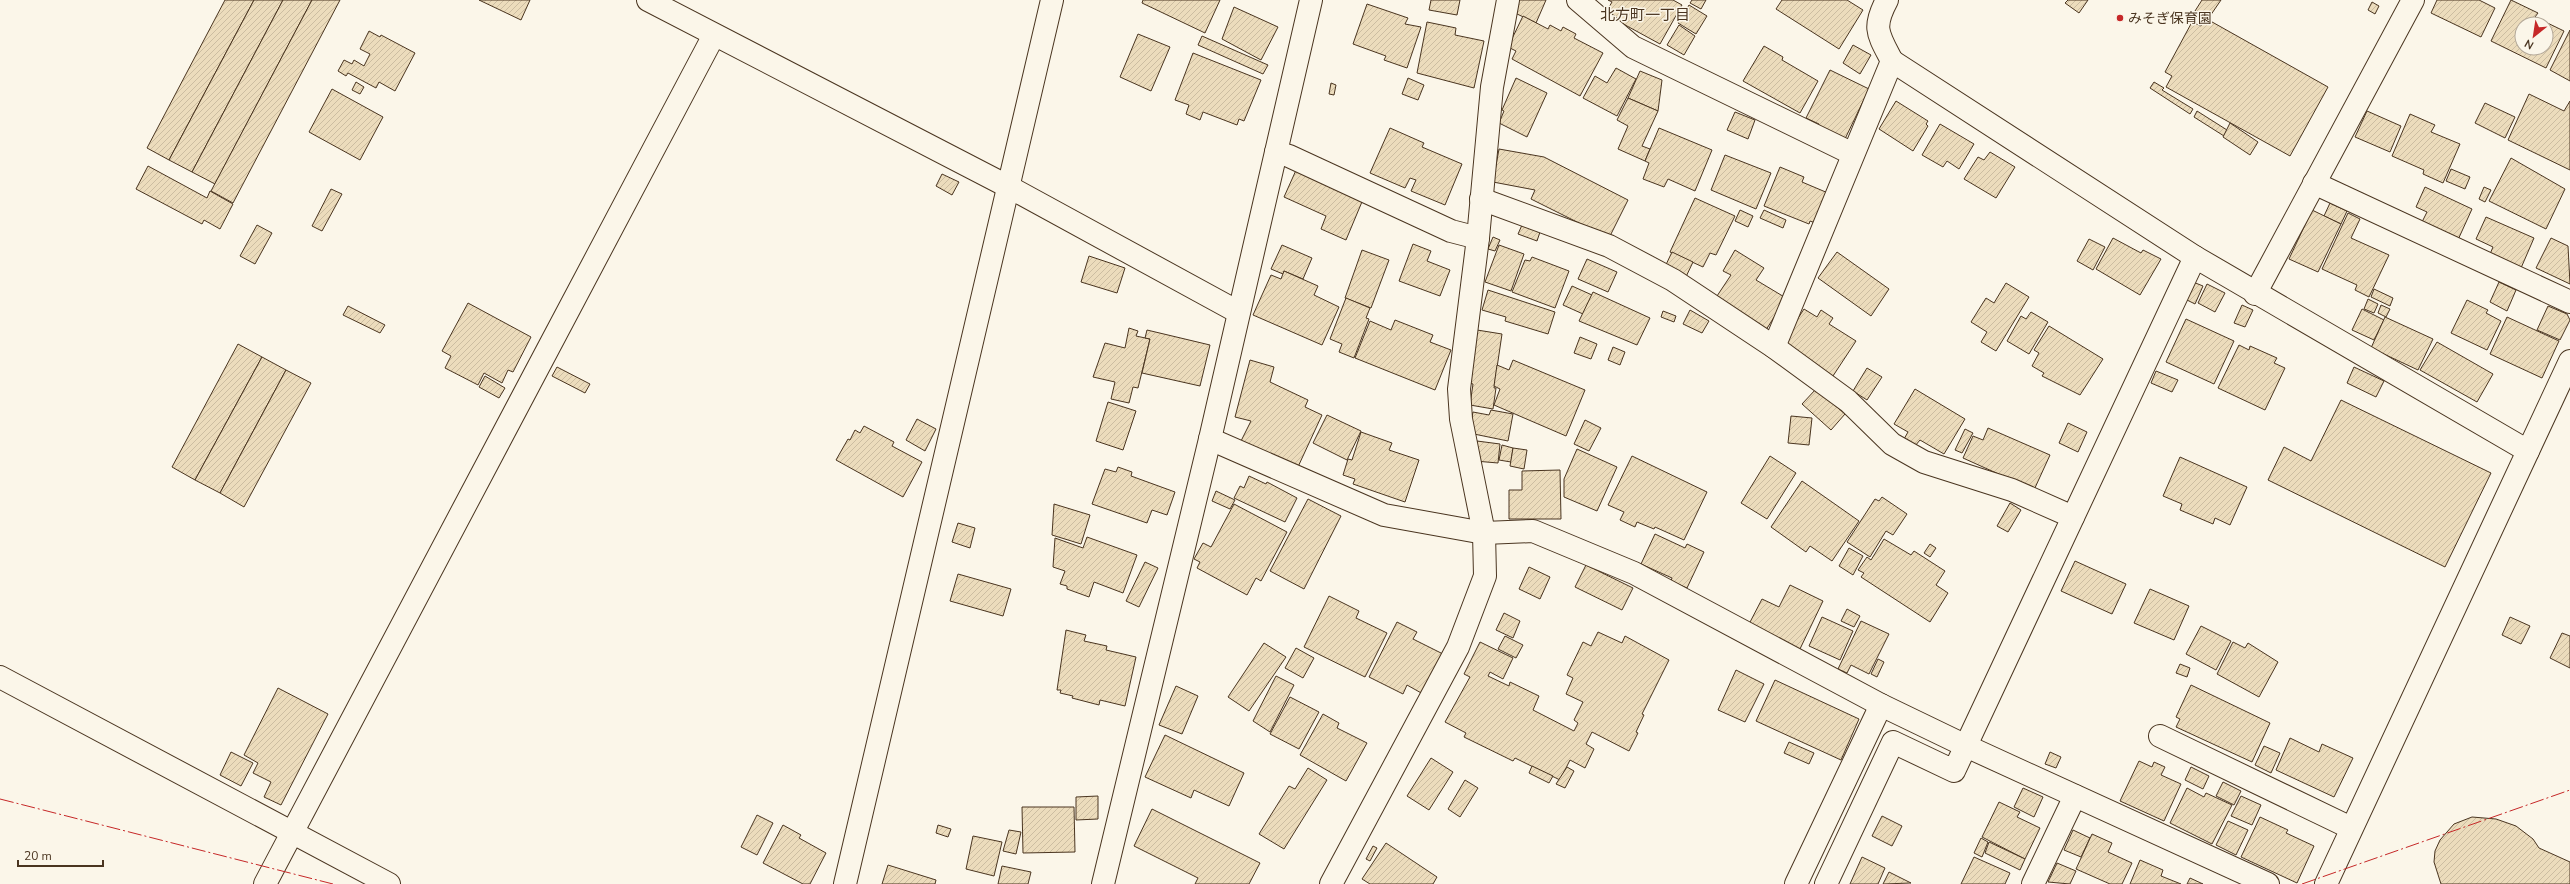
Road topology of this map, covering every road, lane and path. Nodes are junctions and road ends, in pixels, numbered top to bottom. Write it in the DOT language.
graph roads {
  1 [pos="648,0"];
  2 [pos="1052,0"];
  3 [pos="1311,0"];
  4 [pos="1508,0"];
  5 [pos="1578,0"];
  6 [pos="1887,0"];
  7 [pos="2413,0"];
  8 [pos="714,35"];
  9 [pos="1892,61"];
  10 [pos="1276,152"];
  11 [pos="1853,154"];
  12 [pos="2314,183"];
  13 [pos="1009,187"];
  14 [pos="1481,199"];
  15 [pos="1478,238"];
  16 [pos="2195,257"];
  17 [pos="2255,294"];
  18 [pos="2570,302"];
  19 [pos="1238,312"];
  20 [pos="1774,346"];
  21 [pos="2570,361"];
  22 [pos="1210,439"];
  23 [pos="2528,451"];
  24 [pos="2073,517"];
  25 [pos="1484,533"];
  26 [pos="0,677"];
  27 [pos="1881,705"];
  28 [pos="2160,736"];
  29 [pos="1966,746"];
  30 [pos="2075,796"];
  31 [pos="2351,828"];
  32 [pos="292,832"];
  33 [pos="265,884"];
  34 [pos="389,884"];
  35 [pos="845,884"];
  36 [pos="1103,884"];
  37 [pos="1331,884"];
  38 [pos="1796,884"];
  39 [pos="1826,884"];
  40 [pos="2033,884"];
  41 [pos="2268,884"];
  42 [pos="2326,884"];
  1 -- 8 [label="street"];
  2 -- 13 [label="street"];
  3 -- 10 [label="street"];
  4 -- 14 [label="street"];
  5 -- 11 [label="street"];
  6 -- 9 [label="street"];
  7 -- 12 [label="street"];
  8 -- 13 [label="street"];
  8 -- 32 [label="street"];
  9 -- 11 [label="street"];
  9 -- 16 [label="street"];
  10 -- 15 [label="street"];
  10 -- 19 [label="street"];
  11 -- 20 [label="street"];
  12 -- 17 [label="street"];
  12 -- 18 [label="street"];
  13 -- 19 [label="street"];
  13 -- 35 [label="street"];
  14 -- 15 [label="street"];
  14 -- 20 [label="street"];
  15 -- 25 [label="street"];
  16 -- 17 [label="street"];
  16 -- 24 [label="street"];
  17 -- 23 [label="street"];
  19 -- 22 [label="street"];
  20 -- 24 [label="street"];
  21 -- 23 [label="street"];
  22 -- 25 [label="street"];
  22 -- 36 [label="street"];
  23 -- 31 [label="street"];
  24 -- 29 [label="street"];
  25 -- 27 [label="street"];
  25 -- 37 [label="street"];
  26 -- 32 [label="street"];
  27 -- 29 [label="street"];
  27 -- 38 [label="street"];
  28 -- 31 [label="street"];
  29 -- 30 [label="street"];
  29 -- 39 [label="street"];
  30 -- 40 [label="street"];
  30 -- 41 [label="street"];
  31 -- 42 [label="street"];
  32 -- 33 [label="street"];
  32 -- 34 [label="street"];
}
